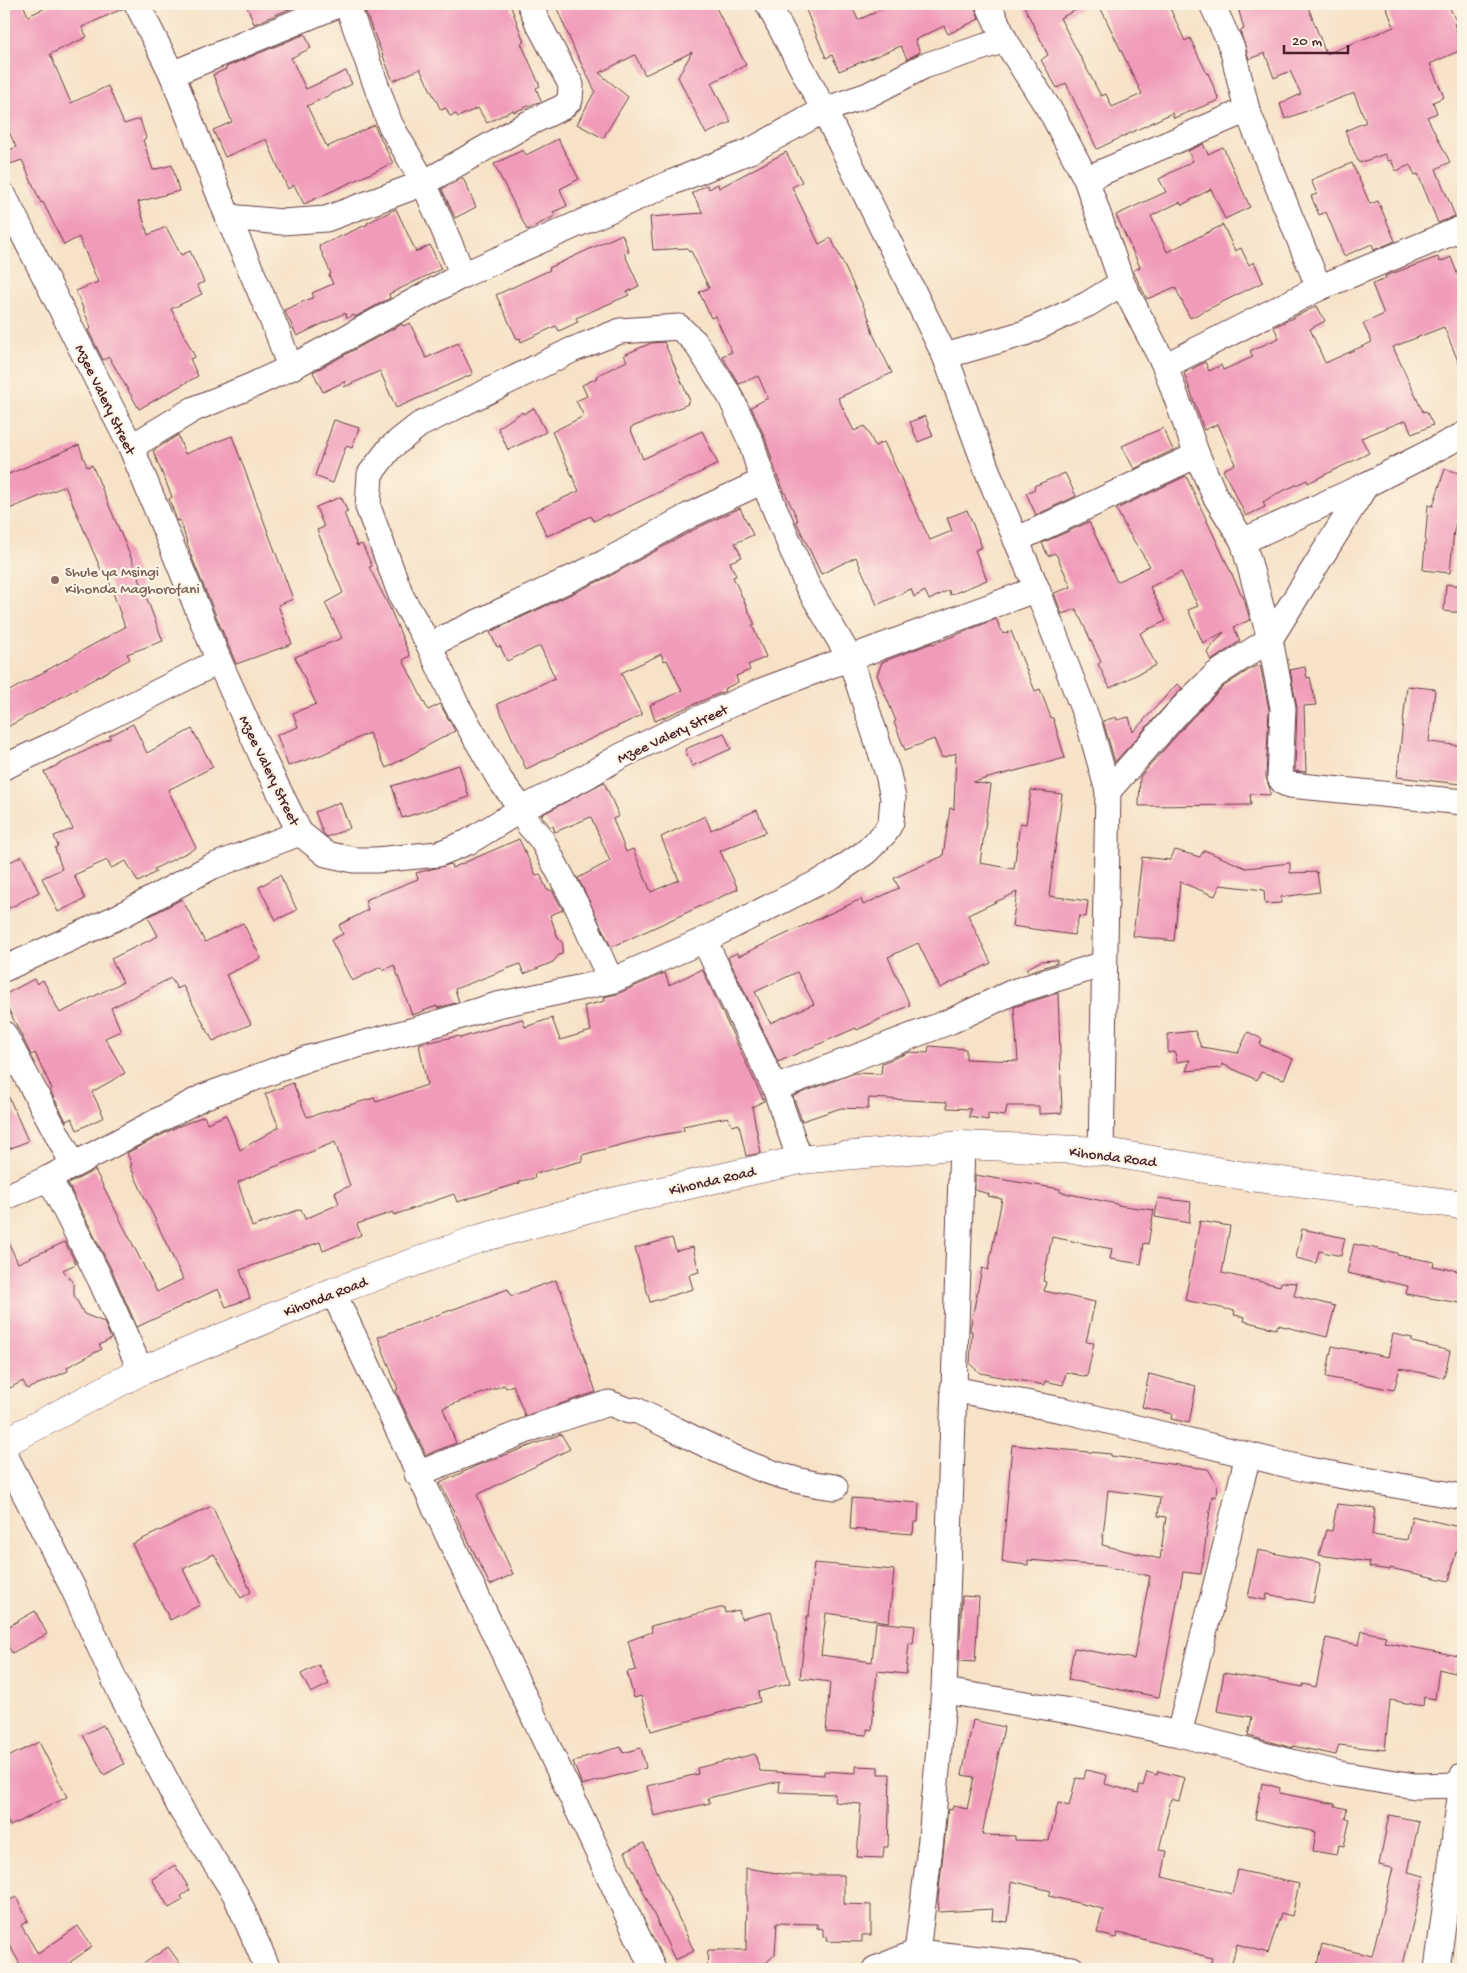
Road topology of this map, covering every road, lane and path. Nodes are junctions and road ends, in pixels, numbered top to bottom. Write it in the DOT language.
graph roads {
  1 [pos="136,4"];
  2 [pos="340,4"];
  3 [pos="346,4"];
  4 [pos="530,4"];
  5 [pos="768,4"];
  6 [pos="988,4"];
  7 [pos="1212,4"];
  8 [pos="1005,40"];
  9 [pos="172,74"];
  10 [pos="824,110"];
  11 [pos="1247,110"];
  12 [pos="1086,179"];
  13 [pos="424,183"];
  14 [pos="4,196"];
  15 [pos="228,217"];
  16 [pos="1463,228"];
  17 [pos="464,275"];
  18 [pos="1122,283"];
  19 [pos="1319,288"];
  20 [pos="945,356"];
  21 [pos="1165,366"];
  22 [pos="290,368"];
  23 [pos="1463,435"];
  24 [pos="131,447"];
  25 [pos="1197,455"];
  26 [pos="764,481"];
  27 [pos="1366,485"];
  28 [pos="1016,540"];
  29 [pos="1243,541"];
  30 [pos="1037,589"];
  31 [pos="1270,639"];
  32 [pos="429,645"];
  33 [pos="850,658"];
  34 [pos="219,661"];
  35 [pos="4,767"];
  36 [pos="1108,791"];
  37 [pos="1463,802"];
  38 [pos="522,809"];
  39 [pos="300,833"];
  40 [pos="704,940"];
  41 [pos="1104,964"];
  42 [pos="4,969"];
  43 [pos="611,981"];
  44 [pos="4,1034"];
  45 [pos="775,1088"];
  46 [pos="962,1145"];
  47 [pos="1102,1151"];
  48 [pos="800,1160"];
  49 [pos="73,1164"];
  50 [pos="49,1178"];
  51 [pos="4,1198"];
  52 [pos="1463,1205"];
  53 [pos="332,1292"];
  54 [pos="141,1371"];
  55 [pos="953,1389"];
  56 [pos="4,1443"];
  57 [pos="4,1453"];
  58 [pos="1248,1455"];
  59 [pos="417,1474"];
  60 [pos="835,1487"];
  61 [pos="1463,1498"];
  62 [pos="944,1691"];
  63 [pos="1179,1734"];
  64 [pos="1462,1782"];
  65 [pos="917,1952"];
  66 [pos="268,1969"];
  67 [pos="653,1969"];
  68 [pos="875,1969"];
  69 [pos="1072,1969"];
  70 [pos="1437,1969"];
  1 -- 9 [label="street"];
  2 -- 9 [label="street"];
  3 -- 13 [label="street"];
  4 -- 13 [label="street"];
  5 -- 10 [label="street"];
  6 -- 8 [label="street"];
  7 -- 11 [label="street"];
  8 -- 10 [label="street"];
  8 -- 12 [label="street"];
  9 -- 15 [label="street"];
  10 -- 17 [label="street"];
  10 -- 20 [label="street"];
  11 -- 12 [label="street"];
  11 -- 19 [label="street"];
  12 -- 18 [label="street"];
  13 -- 15 [label="street"];
  13 -- 17 [label="street"];
  14 -- 24 [label="street, Mzee Valery Street"];
  15 -- 22 [label="street"];
  16 -- 19 [label="street"];
  17 -- 22 [label="street"];
  18 -- 20 [label="street"];
  18 -- 21 [label="street"];
  19 -- 21 [label="street"];
  20 -- 28 [label="street"];
  21 -- 25 [label="street"];
  22 -- 24 [label="street"];
  23 -- 27 [label="street"];
  24 -- 34 [label="street, Mzee Valery Street"];
  25 -- 28 [label="street"];
  25 -- 29 [label="street"];
  26 -- 32 [label="street"];
  26 -- 32 [label="street"];
  26 -- 33 [label="street"];
  27 -- 29 [label="street"];
  27 -- 31 [label="street"];
  28 -- 30 [label="street"];
  29 -- 31 [label="street"];
  30 -- 33 [label="street, Mzee Valery Street"];
  30 -- 36 [label="street"];
  31 -- 36 [label="street"];
  31 -- 37 [label="street"];
  32 -- 38 [label="street"];
  33 -- 38 [label="street, Mzee Valery Street"];
  33 -- 40 [label="street"];
  34 -- 35 [label="street"];
  34 -- 39 [label="street, Mzee Valery Street"];
  36 -- 41 [label="street"];
  38 -- 39 [label="street, Mzee Valery Street"];
  38 -- 43 [label="street"];
  39 -- 42 [label="street"];
  40 -- 43 [label="street"];
  40 -- 45 [label="street"];
  41 -- 45 [label="street"];
  41 -- 47 [label="street"];
  43 -- 49 [label="street"];
  44 -- 49 [label="street"];
  45 -- 48 [label="street"];
  46 -- 47 [label="street, Kihonda Road"];
  46 -- 48 [label="street, Kihonda Road"];
  46 -- 55 [label="street"];
  47 -- 52 [label="street, Kihonda Road"];
  48 -- 53 [label="street, Kihonda Road"];
  49 -- 50 [label="street"];
  50 -- 51 [label="street"];
  50 -- 54 [label="street"];
  53 -- 54 [label="street, Kihonda Road"];
  53 -- 59 [label="street"];
  54 -- 56 [label="street, Kihonda Road"];
  55 -- 58 [label="street"];
  55 -- 62 [label="street"];
  57 -- 66 [label="street"];
  58 -- 61 [label="street"];
  58 -- 63 [label="street"];
  59 -- 60 [label="street"];
  59 -- 67 [label="street"];
  62 -- 63 [label="street"];
  62 -- 65 [label="street"];
  63 -- 64 [label="street"];
  64 -- 70 [label="street"];
  65 -- 68 [label="street"];
  65 -- 69 [label="street"];
}
